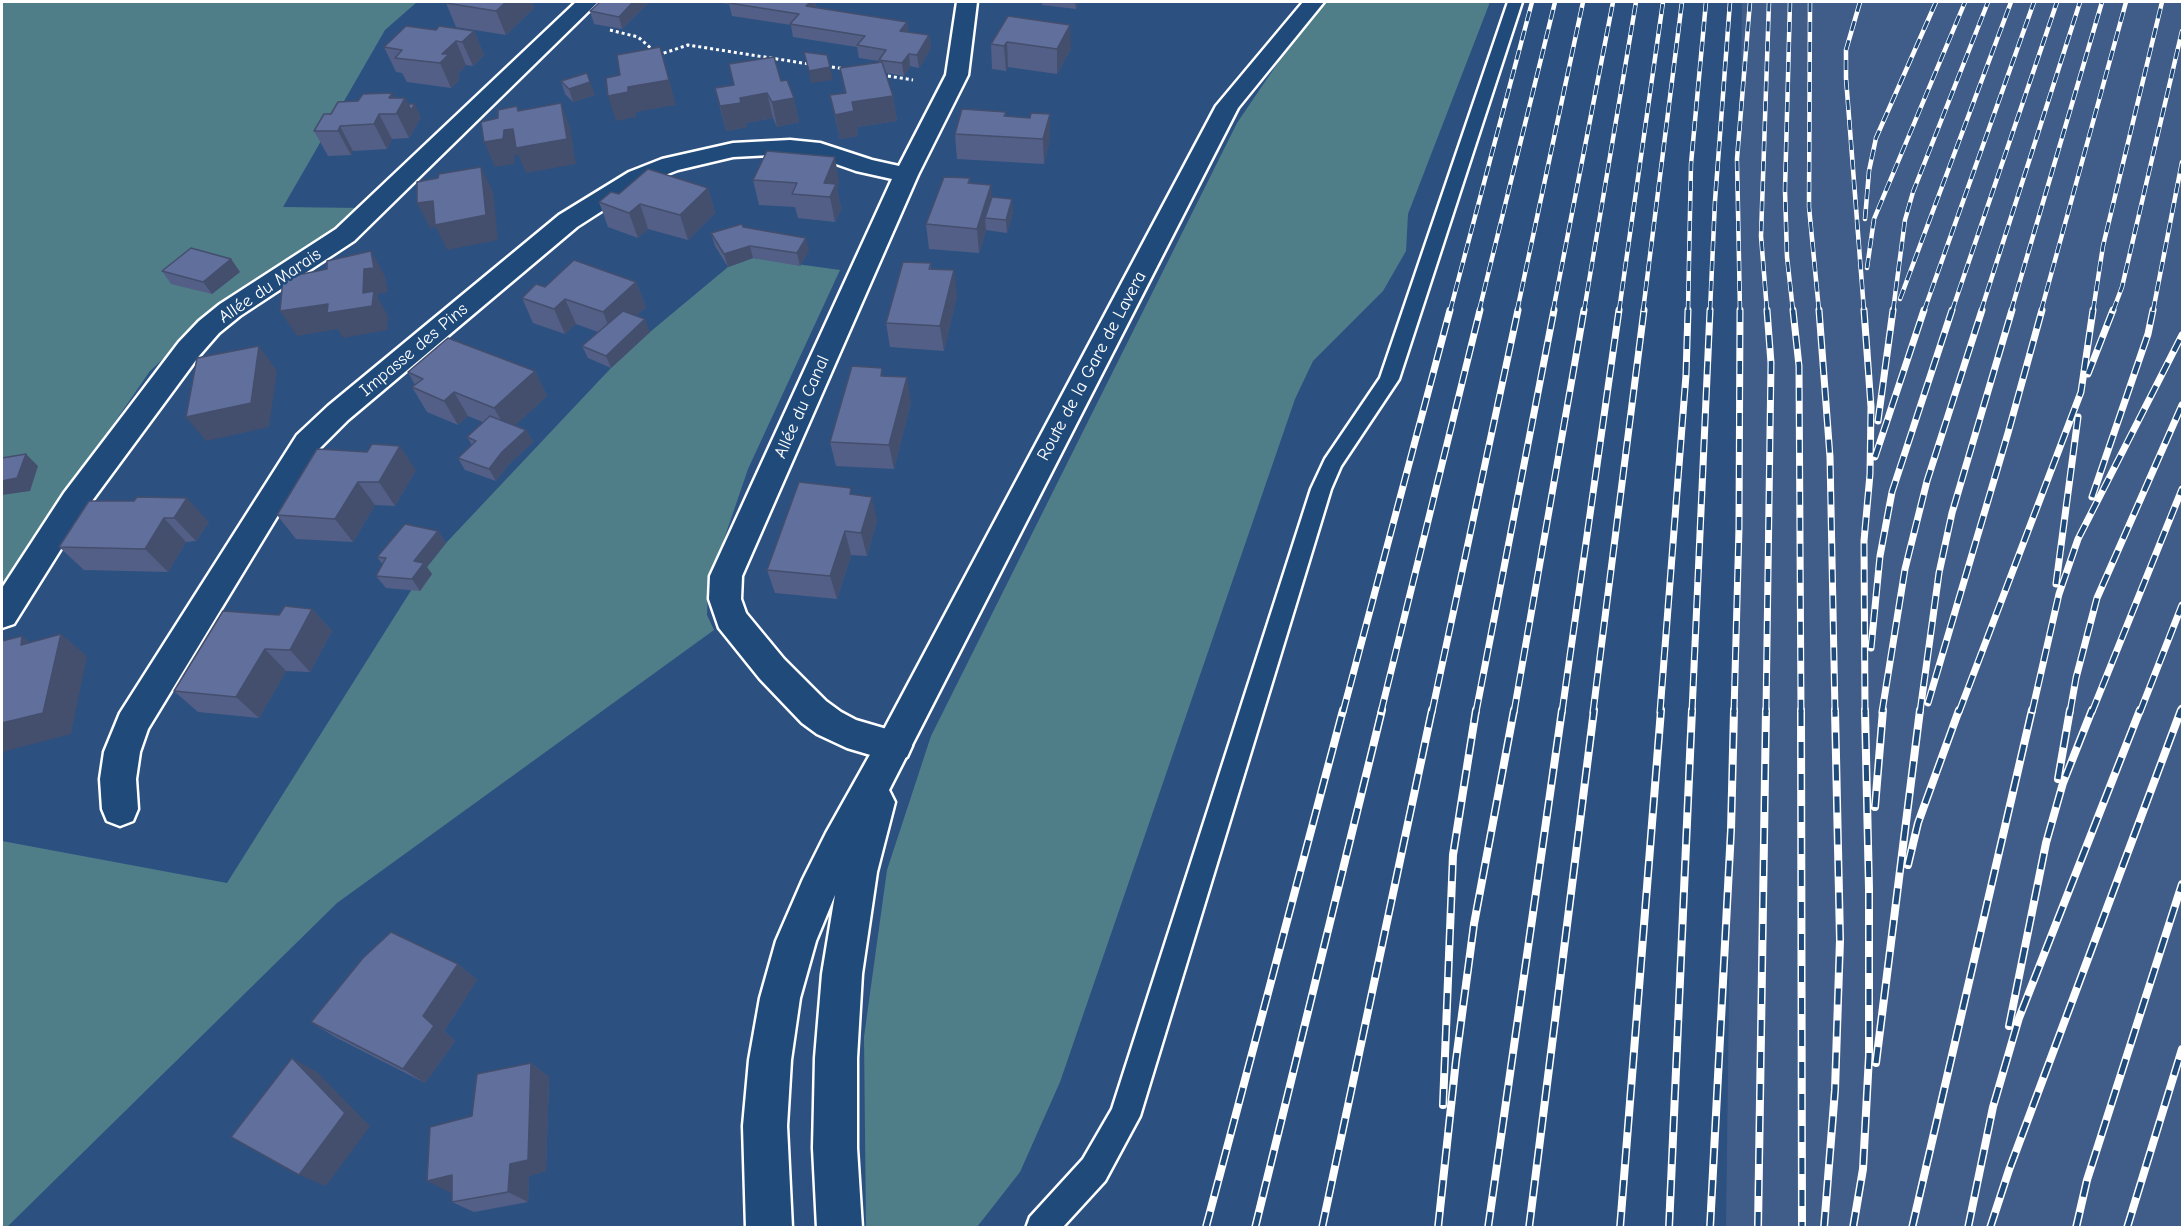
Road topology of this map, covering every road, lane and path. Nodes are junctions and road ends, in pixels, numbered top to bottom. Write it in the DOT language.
graph roads {
  1 [pos="588,2"];
  2 [pos="967,2"];
  3 [pos="1314,2"];
  4 [pos="1515,2"];
  5 [pos="567,22"];
  6 [pos="814,64"];
  7 [pos="826,66"];
  8 [pos="849,70"];
  9 [pos="872,73"];
  10 [pos="952,86"];
  11 [pos="906,175"];
  12 [pos="2,615"];
  13 [pos="894,746"];
  14 [pos="120,809"];
  15 [pos="770,1227"];
  16 [pos="840,1227"];
  17 [pos="1041,1227"];
  1 -- 5 [label="street, Allée du Marais"];
  2 -- 10 [label="street, Allée du Canal"];
  3 -- 13 [label="street, Route de la Gare de Lavera"];
  4 -- 17 [label="lane"];
  5 -- 6 [label="path"];
  5 -- 12 [label="street, Allée du Marais"];
  7 -- 8 [label="path"];
  9 -- 10 [label="path"];
  10 -- 11 [label="street, Allée du Canal"];
  11 -- 13 [label="street, Allée du Canal"];
  11 -- 14 [label="street, Impasse des Pins"];
  13 -- 15 [label="street, Route de la Gare de Lavera"];
  13 -- 16 [label="street, Route de la Gare de Lavera"];
}
